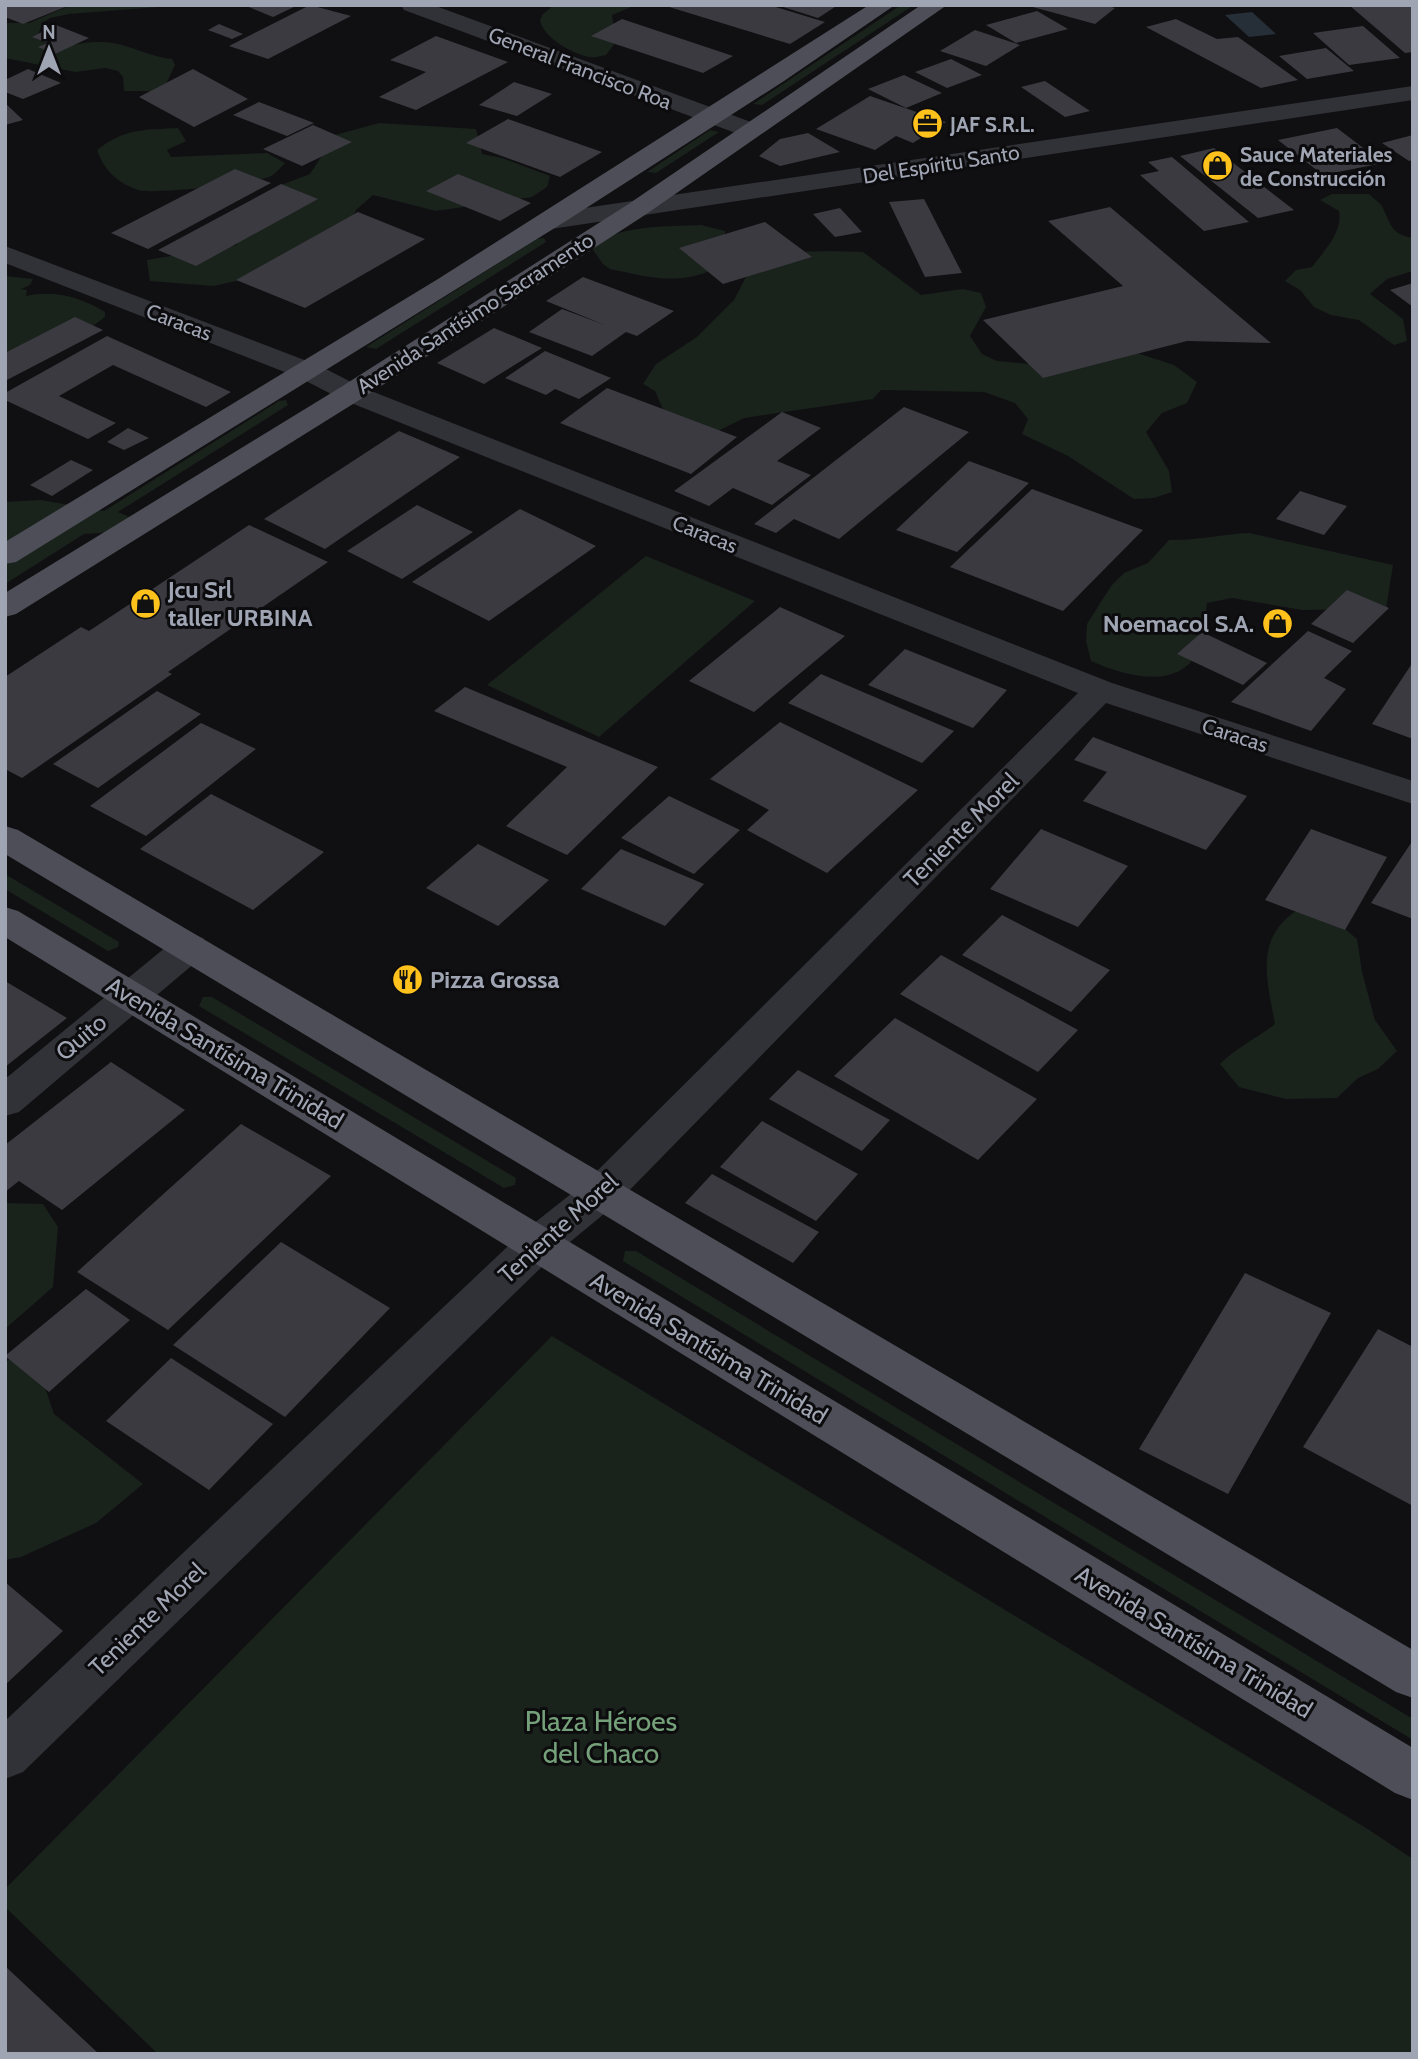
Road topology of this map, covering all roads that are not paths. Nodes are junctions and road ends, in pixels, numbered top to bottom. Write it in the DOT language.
graph roads {
  1 [pos="412,5"];
  2 [pos="884,5"];
  3 [pos="936,5"];
  4 [pos="452,11"];
  5 [pos="1413,93"];
  6 [pos="713,118"];
  7 [pos="750,130"];
  8 [pos="636,210"];
  9 [pos="551,221"];
  10 [pos="5,254"];
  11 [pos="310,373"];
  12 [pos="351,393"];
  13 [pos="5,555"];
  14 [pos="5,607"];
  15 [pos="1100,690"];
  16 [pos="1413,793"];
  17 [pos="5,838"];
  18 [pos="5,920"];
  19 [pos="190,947"];
  20 [pos="130,996"];
  21 [pos="5,1101"];
  22 [pos="601,1193"];
  23 [pos="538,1244"];
  24 [pos="1413,1676"];
  25 [pos="5,1755"];
  26 [pos="1413,1776"];
  1 -- 4 [label="street, General Francisco Roa"];
  2 -- 6 [label="main road, Avenida Santísimo Sacramento"];
  3 -- 7 [label="main road, Avenida Santísimo Sacramento"];
  4 -- 6 [label="street, General Francisco Roa"];
  5 -- 8 [label="street, Del Espíritu Santo"];
  6 -- 7 [label="street, General Francisco Roa"];
  6 -- 9 [label="main road, Avenida Santísimo Sacramento"];
  7 -- 8 [label="main road, Avenida Santísimo Sacramento"];
  8 -- 9 [label="street, Del Espíritu Santo"];
  8 -- 12 [label="main road, Avenida Santísimo Sacramento"];
  9 -- 11 [label="main road, Avenida Santísimo Sacramento"];
  10 -- 11 [label="street, Caracas"];
  11 -- 12 [label="street, Caracas"];
  11 -- 13 [label="main road, Avenida Santísimo Sacramento"];
  12 -- 14 [label="main road, Avenida Santísimo Sacramento"];
  12 -- 15 [label="street, Caracas"];
  15 -- 16 [label="street, Caracas"];
  15 -- 22 [label="street, Teniente Morel"];
  17 -- 19 [label="main road"];
  18 -- 20 [label="main road, Avenida Santísima Trinidad"];
  19 -- 20 [label="street, Quito"];
  19 -- 22 [label="main road"];
  20 -- 21 [label="street, Quito"];
  20 -- 23 [label="main road, Avenida Santísima Trinidad"];
  22 -- 23 [label="street, Teniente Morel"];
  22 -- 24 [label="main road"];
  23 -- 25 [label="street, Teniente Morel"];
  23 -- 26 [label="main road, Avenida Santísima Trinidad"];
}
